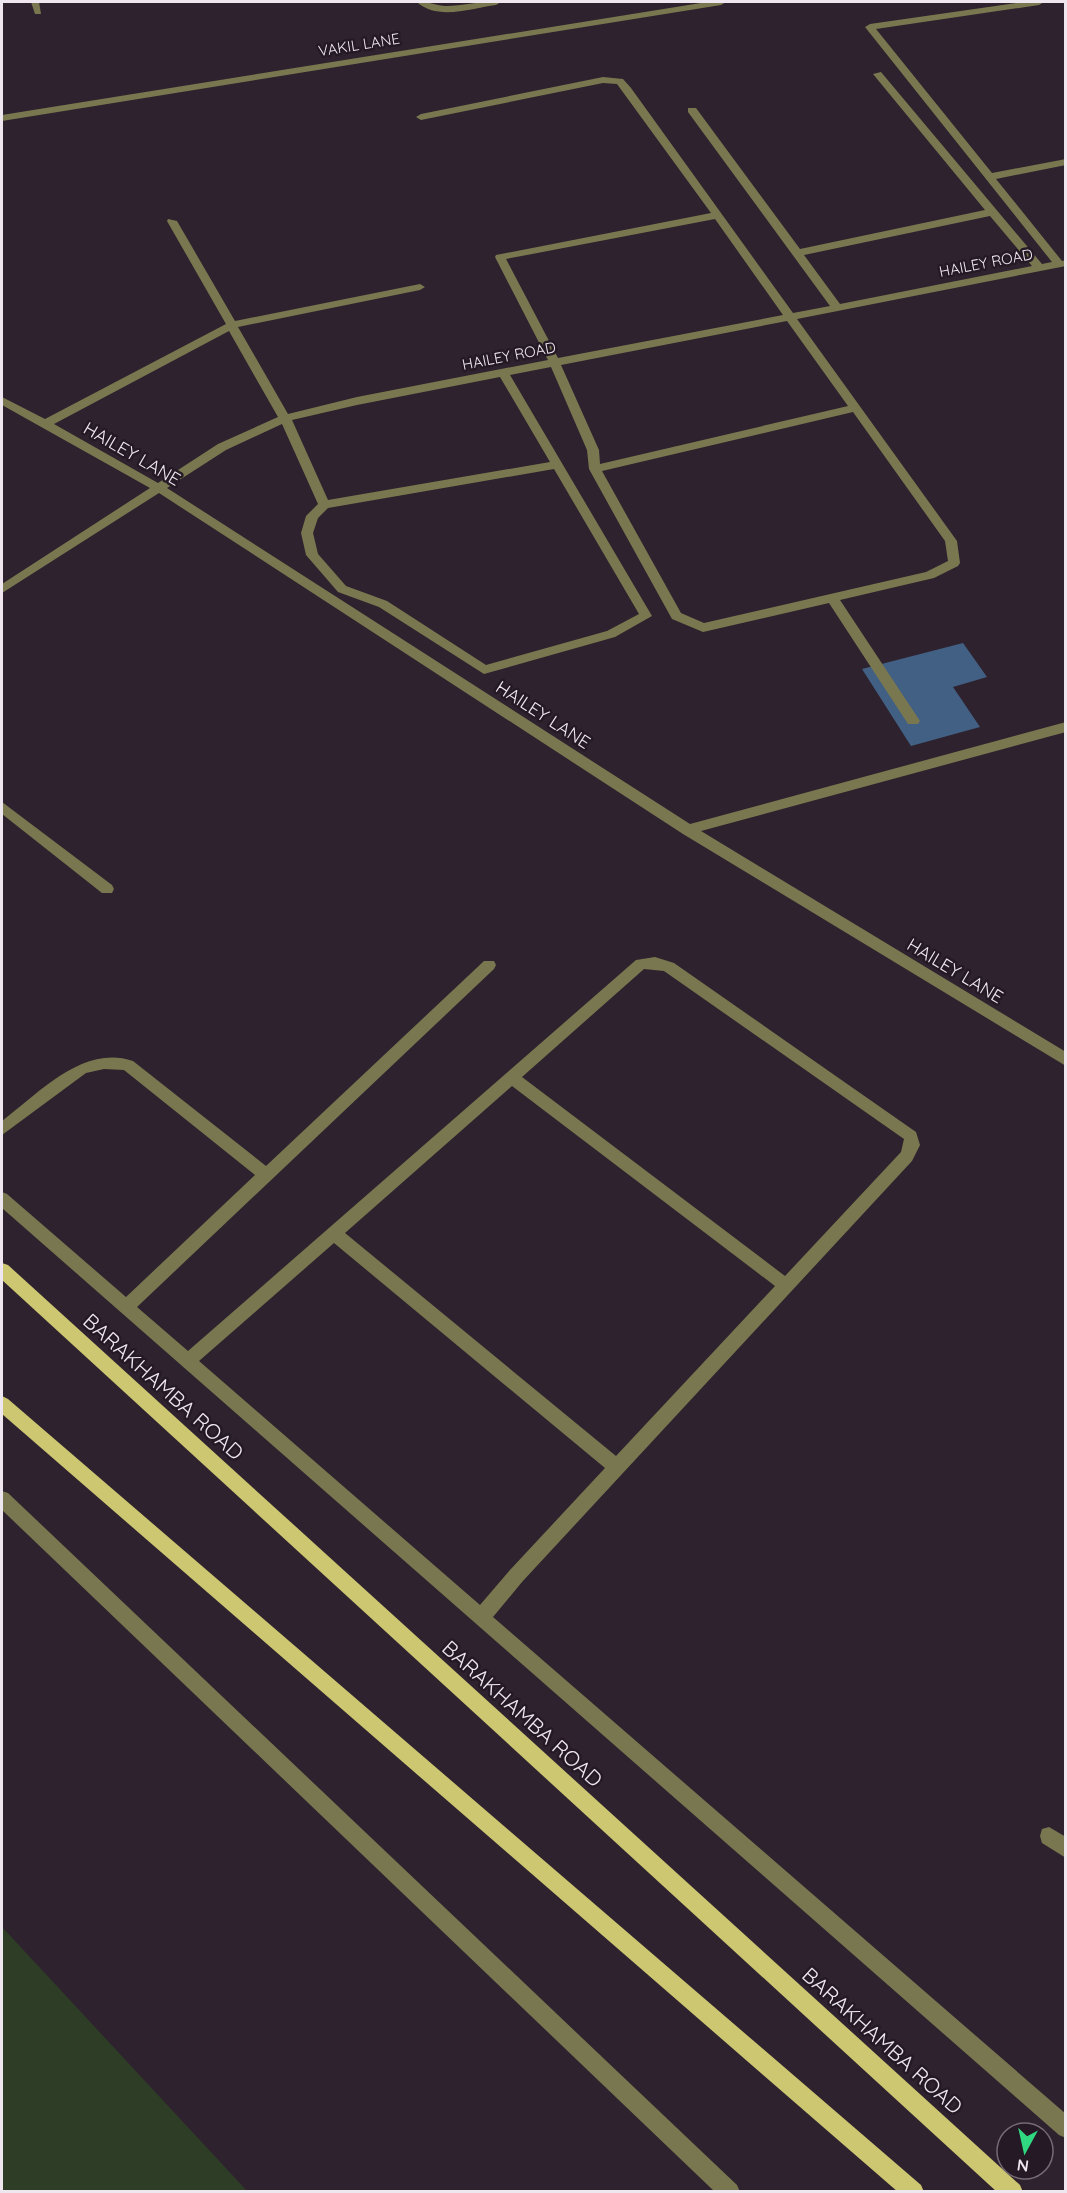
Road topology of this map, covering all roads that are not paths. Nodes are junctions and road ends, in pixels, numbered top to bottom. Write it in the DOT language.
graph roads {
  1 [pos="422,2"];
  2 [pos="496,2"];
  3 [pos="721,2"];
  4 [pos="972,2"];
  5 [pos="1039,2"];
  6 [pos="981,10"];
  7 [pos="878,74"];
  8 [pos="692,110"];
  9 [pos="421,117"];
  10 [pos="2,118"];
  11 [pos="1065,162"];
  12 [pos="989,177"];
  13 [pos="992,212"];
  14 [pos="717,215"];
  15 [pos="172,221"];
  16 [pos="797,253"];
  17 [pos="1062,264"];
  18 [pos="1039,268"];
  19 [pos="420,287"];
  20 [pos="837,308"];
  21 [pos="790,317"];
  22 [pos="232,325"];
  23 [pos="555,363"];
  24 [pos="503,373"];
  25 [pos="2,400"];
  26 [pos="855,408"];
  27 [pos="285,418"];
  28 [pos="45,424"];
  29 [pos="557,465"];
  30 [pos="595,469"];
  31 [pos="157,487"];
  32 [pos="324,505"];
  33 [pos="2,589"];
  34 [pos="832,598"];
  35 [pos="913,721"];
  36 [pos="1065,727"];
  37 [pos="2,807"];
  38 [pos="688,830"];
  39 [pos="107,889"];
  40 [pos="489,965"];
  41 [pos="1065,1060"];
  42 [pos="512,1078"];
  43 [pos="2,1129"];
  44 [pos="266,1175"];
  45 [pos="2,1199"];
  46 [pos="334,1233"];
  47 [pos="2,1270"];
  48 [pos="787,1286"];
  49 [pos="126,1308"];
  50 [pos="186,1362"];
  51 [pos="2,1404"];
  52 [pos="618,1468"];
  53 [pos="2,1499"];
  54 [pos="481,1618"];
  55 [pos="1049,1836"];
  56 [pos="1065,1849"];
  57 [pos="1065,2128"];
  58 [pos="730,2192"];
  59 [pos="914,2192"];
  60 [pos="1013,2192"];
  1 -- 2 [label="street"];
  3 -- 10 [label="street, VAKIL LANE"];
  4 -- 6 [label="street"];
  5 -- 6 [label="street"];
  6 -- 12 [label="street"];
  7 -- 13 [label="street"];
  8 -- 16 [label="street"];
  9 -- 14 [label="street"];
  11 -- 12 [label="street"];
  12 -- 17 [label="street"];
  13 -- 16 [label="street"];
  13 -- 18 [label="street"];
  14 -- 21 [label="street"];
  14 -- 23 [label="street"];
  15 -- 22 [label="street"];
  16 -- 20 [label="street"];
  17 -- 18 [label="street, HAILEY ROAD"];
  18 -- 20 [label="street, HAILEY ROAD"];
  19 -- 22 [label="street"];
  20 -- 21 [label="street, HAILEY ROAD"];
  21 -- 23 [label="street, HAILEY ROAD"];
  21 -- 26 [label="street"];
  22 -- 27 [label="street"];
  22 -- 28 [label="street"];
  23 -- 24 [label="street, HAILEY ROAD"];
  23 -- 30 [label="street"];
  24 -- 27 [label="street, HAILEY ROAD"];
  24 -- 29 [label="street"];
  25 -- 28 [label="street, HAILEY LANE"];
  26 -- 30 [label="street"];
  26 -- 34 [label="street"];
  27 -- 31 [label="street, HAILEY ROAD"];
  27 -- 32 [label="street"];
  28 -- 31 [label="street, HAILEY LANE"];
  29 -- 32 [label="street"];
  29 -- 32 [label="street"];
  30 -- 34 [label="street"];
  31 -- 33 [label="street, HAILEY ROAD"];
  31 -- 38 [label="street, HAILEY LANE"];
  34 -- 35 [label="street"];
  36 -- 38 [label="street"];
  37 -- 39 [label="street"];
  38 -- 41 [label="street, HAILEY LANE"];
  40 -- 44 [label="street"];
  42 -- 46 [label="street"];
  42 -- 48 [label="street"];
  42 -- 48 [label="street"];
  43 -- 44 [label="street"];
  44 -- 49 [label="street"];
  45 -- 49 [label="street"];
  46 -- 50 [label="street"];
  46 -- 52 [label="street"];
  47 -- 60 [label="main road, BARAKHAMBA ROAD"];
  48 -- 52 [label="street"];
  49 -- 50 [label="street"];
  50 -- 54 [label="street"];
  51 -- 59 [label="main road"];
  52 -- 54 [label="street"];
  53 -- 58 [label="street"];
  54 -- 57 [label="street"];
  55 -- 56 [label="street"];
}
